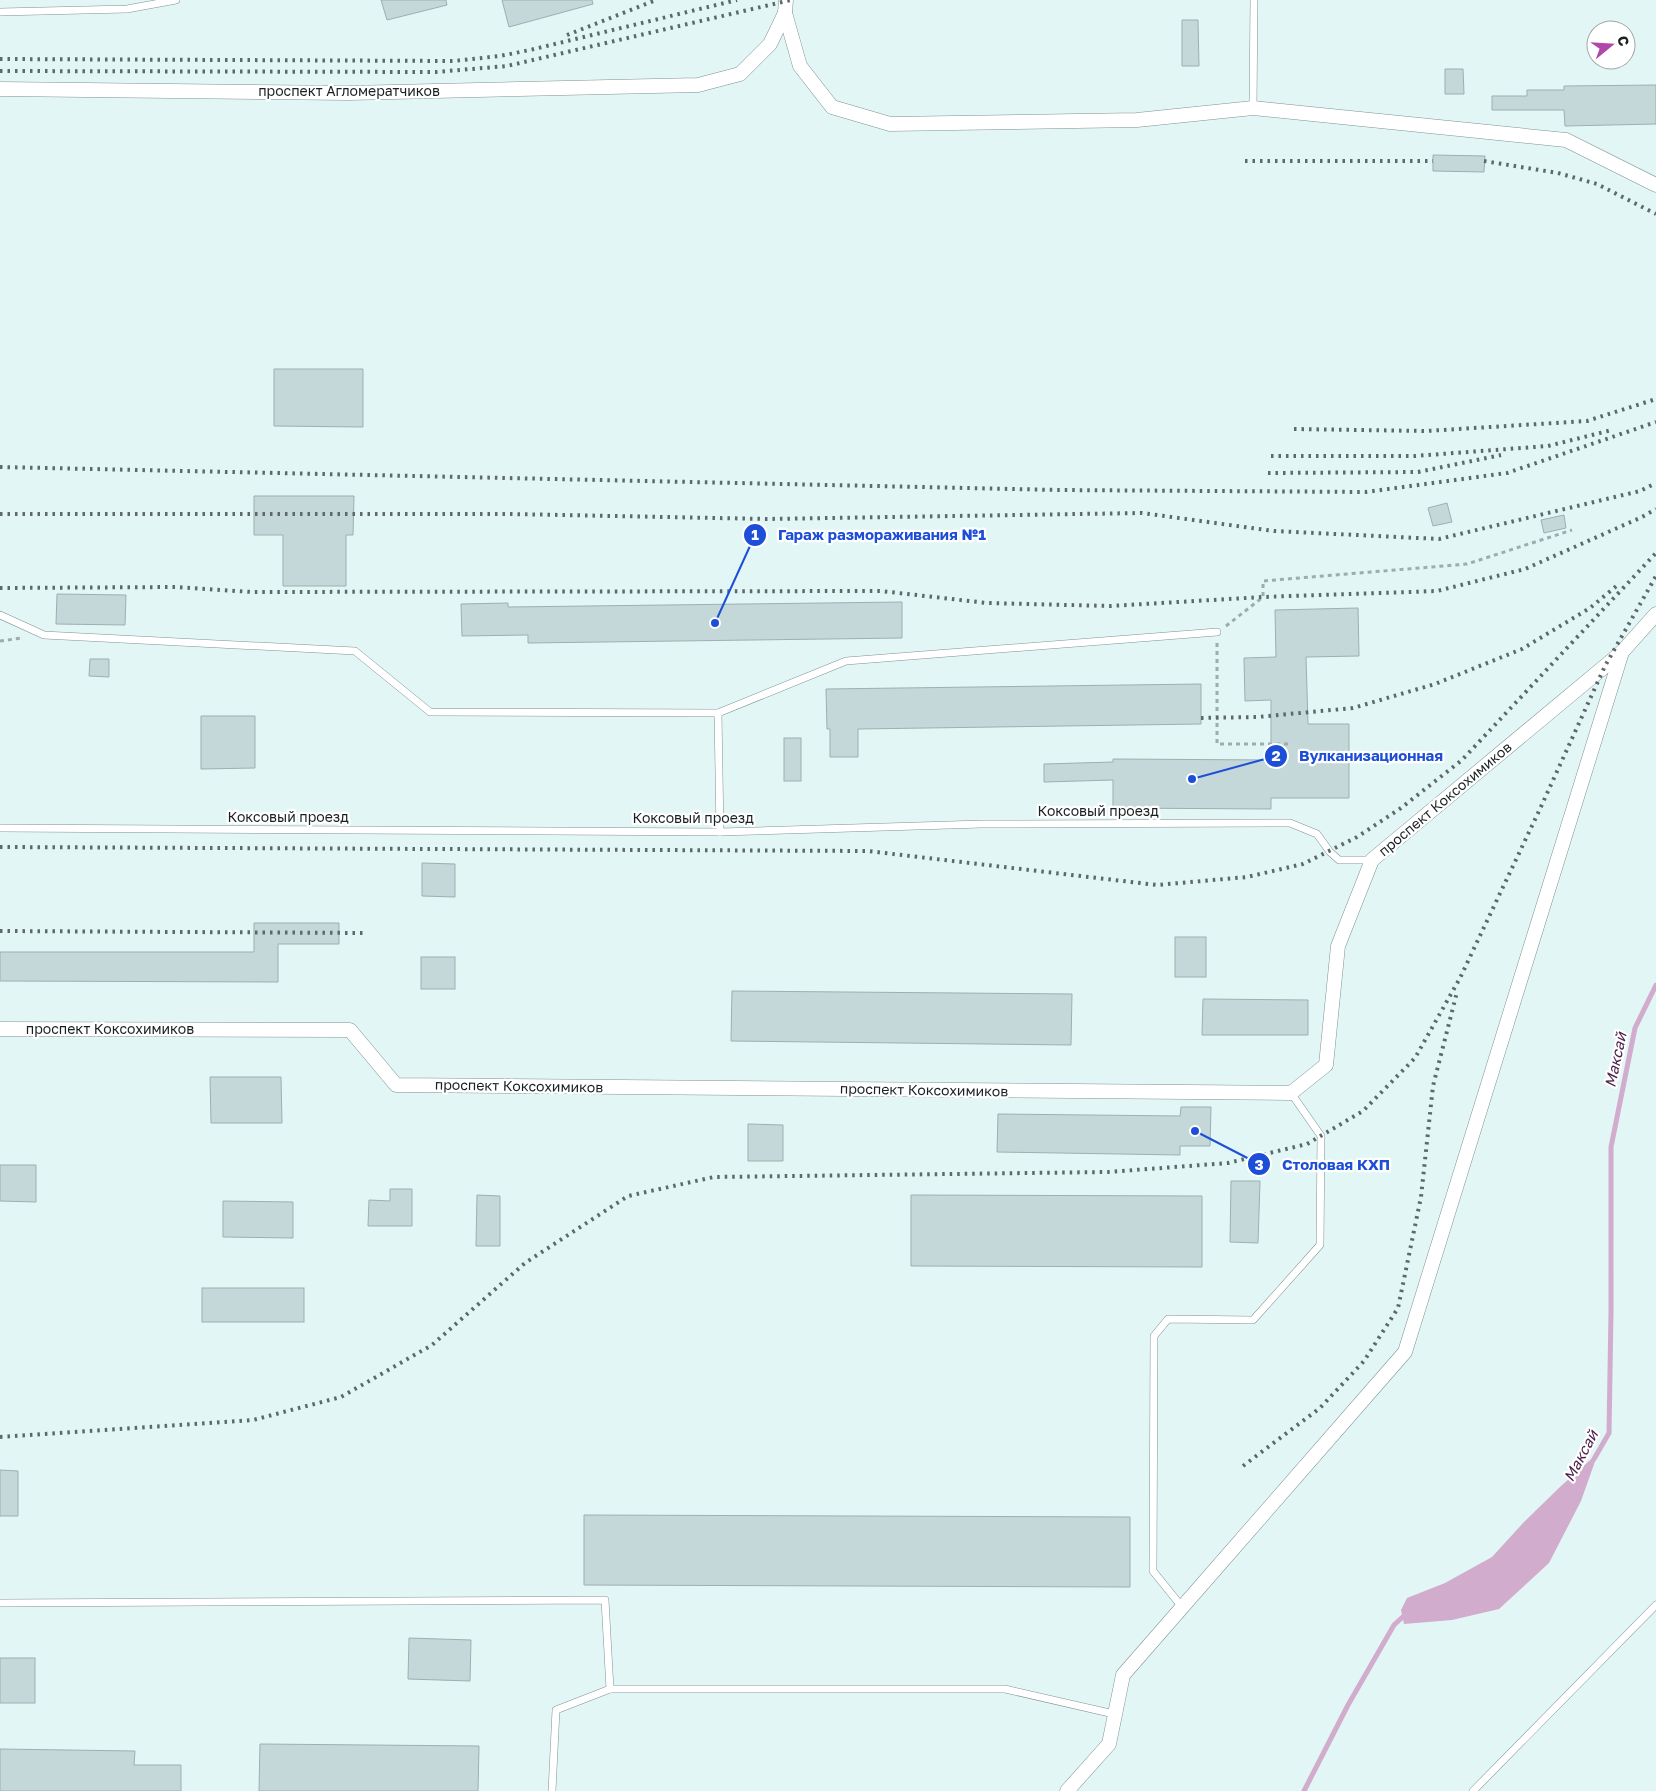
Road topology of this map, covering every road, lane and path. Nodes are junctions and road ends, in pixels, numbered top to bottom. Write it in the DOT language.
graph roads {
  1 [pos="176,0"];
  2 [pos="1254,0"];
  3 [pos="786,7"];
  4 [pos="0,12"];
  5 [pos="0,89"];
  6 [pos="1253,108"];
  7 [pos="1656,185"];
  8 [pos="1572,530"];
  9 [pos="0,614"];
  10 [pos="1656,614"];
  11 [pos="1217,632"];
  12 [pos="1622,652"];
  13 [pos="718,713"];
  14 [pos="1290,744"];
  15 [pos="0,828"];
  16 [pos="720,832"];
  17 [pos="1372,860"];
  18 [pos="0,1029"];
  19 [pos="1291,1094"];
  20 [pos="0,1603"];
  21 [pos="1656,1605"];
  22 [pos="1182,1606"];
  23 [pos="610,1689"];
  24 [pos="1114,1714"];
  25 [pos="552,1791"];
  26 [pos="1068,1791"];
  27 [pos="1473,1791"];
  1 -- 4 [label="lane"];
  2 -- 6 [label="lane"];
  3 -- 5 [label="street, проспект Агломератчиков"];
  3 -- 6 [label="street"];
  6 -- 7 [label="street"];
  8 -- 11 [label="path"];
  9 -- 13 [label="lane"];
  10 -- 12 [label="street, проспект Коксохимиков"];
  11 -- 13 [label="lane"];
  11 -- 14 [label="path"];
  12 -- 17 [label="street, проспект Коксохимиков"];
  12 -- 22 [label="street"];
  13 -- 16 [label="lane"];
  15 -- 16 [label="lane, Коксовый проезд"];
  16 -- 17 [label="lane, Коксовый проезд"];
  17 -- 19 [label="street, проспект Коксохимиков"];
  18 -- 19 [label="street, проспект Коксохимиков"];
  19 -- 22 [label="lane"];
  20 -- 23 [label="lane"];
  21 -- 27 [label="lane"];
  22 -- 24 [label="street"];
  23 -- 24 [label="lane"];
  23 -- 25 [label="lane"];
  24 -- 26 [label="street"];
}
